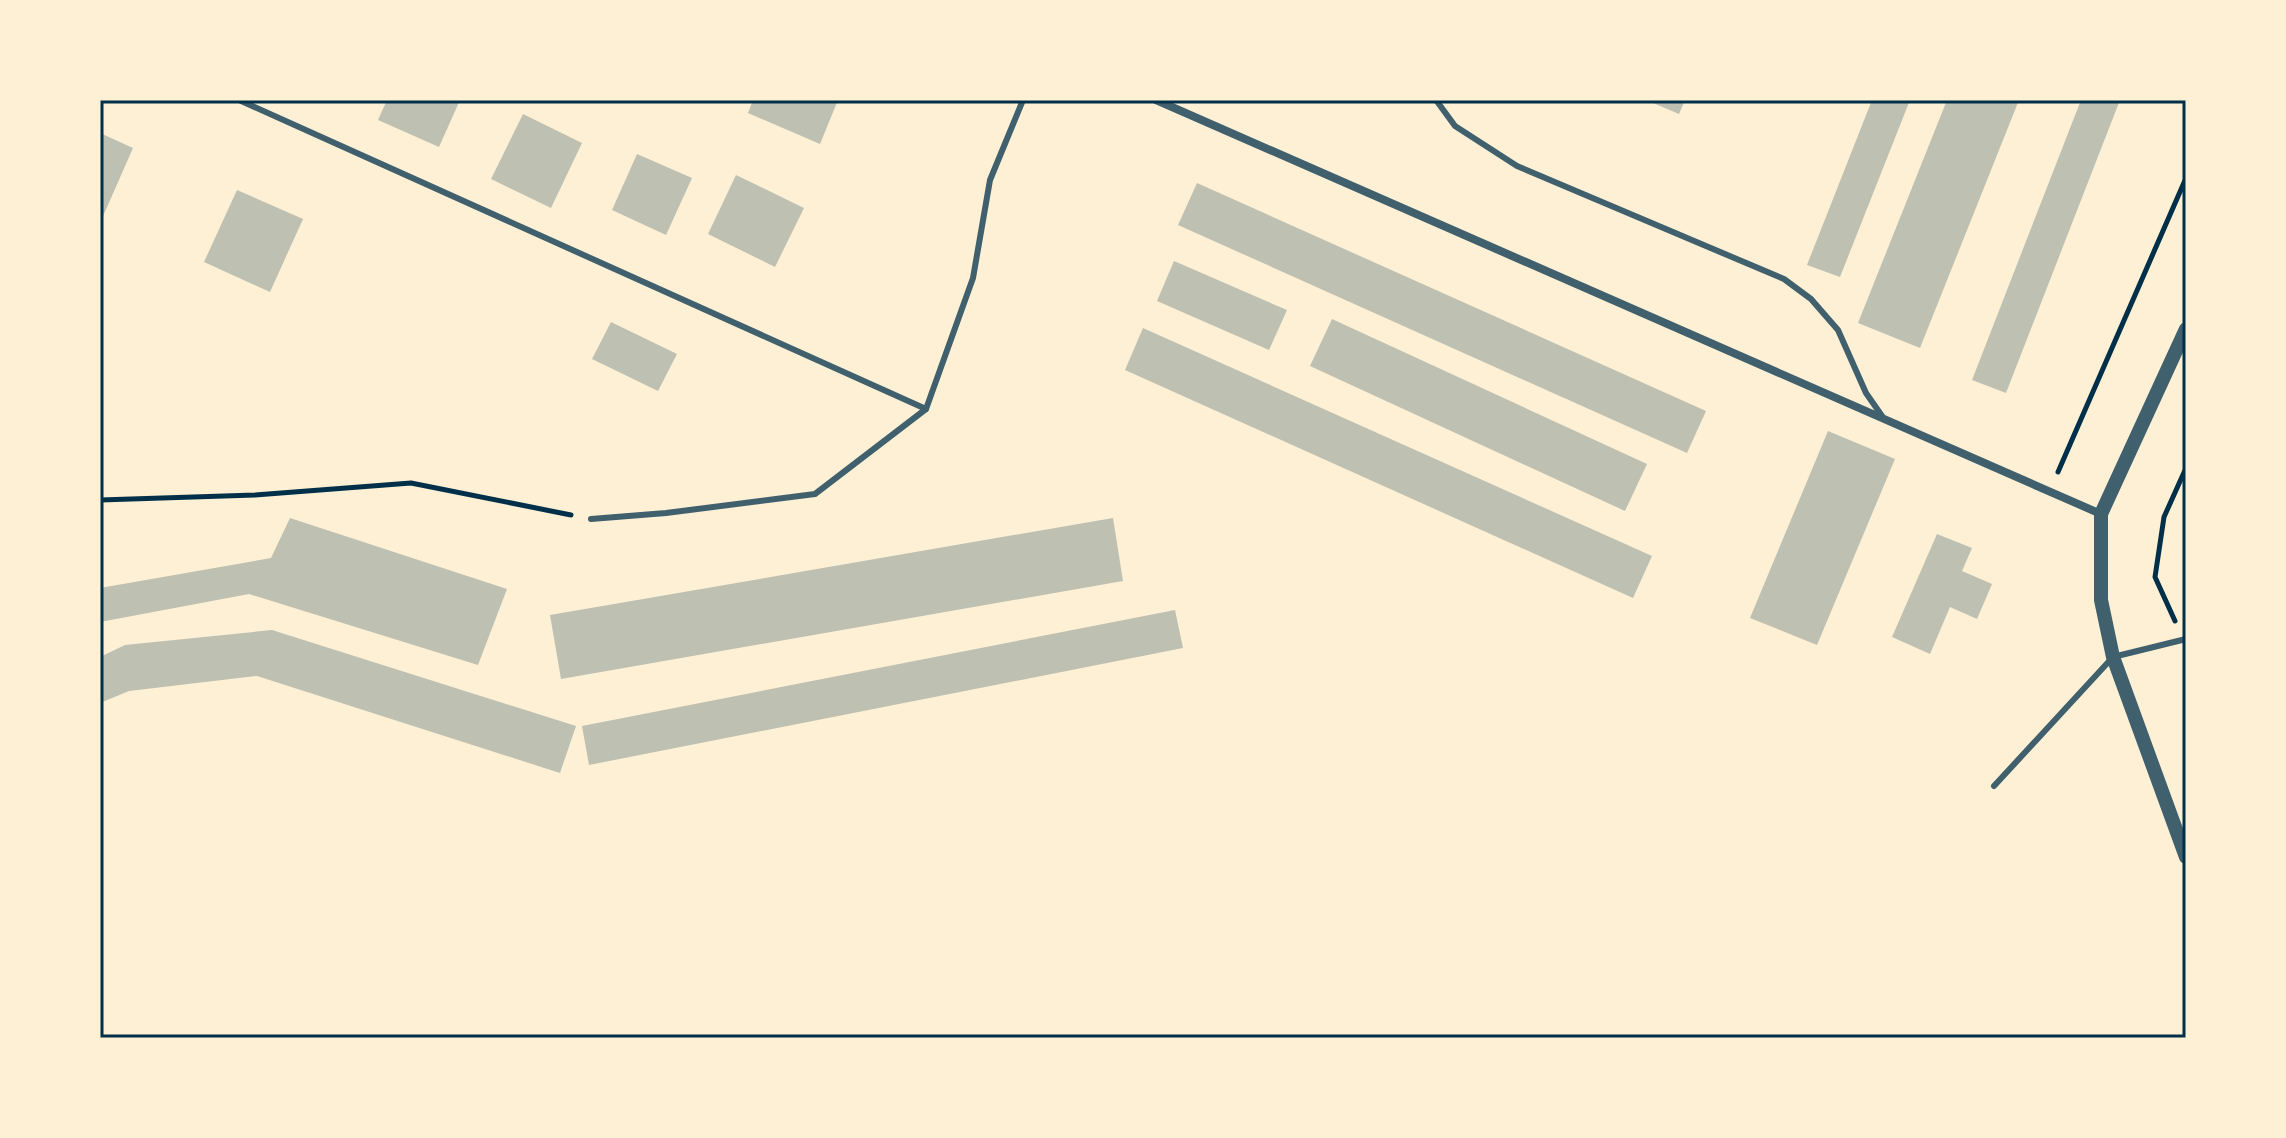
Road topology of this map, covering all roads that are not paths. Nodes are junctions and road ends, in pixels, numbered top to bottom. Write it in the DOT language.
graph roads {
  1 [pos="239,100"];
  2 [pos="1023,100"];
  3 [pos="1156,100"];
  4 [pos="1436,100"];
  5 [pos="2186,329"];
  6 [pos="926,409"];
  7 [pos="1884,418"];
  8 [pos="2101,514"];
  9 [pos="591,519"];
  10 [pos="2185,640"];
  11 [pos="2113,657"];
  12 [pos="1994,786"];
  13 [pos="2186,857"];
  1 -- 6 [label="lane"];
  2 -- 6 [label="lane"];
  3 -- 7 [label="street"];
  4 -- 7 [label="lane"];
  5 -- 8 [label="street"];
  6 -- 9 [label="lane"];
  7 -- 8 [label="street"];
  8 -- 11 [label="street"];
  10 -- 11 [label="lane"];
  11 -- 12 [label="lane"];
  11 -- 13 [label="street"];
}
